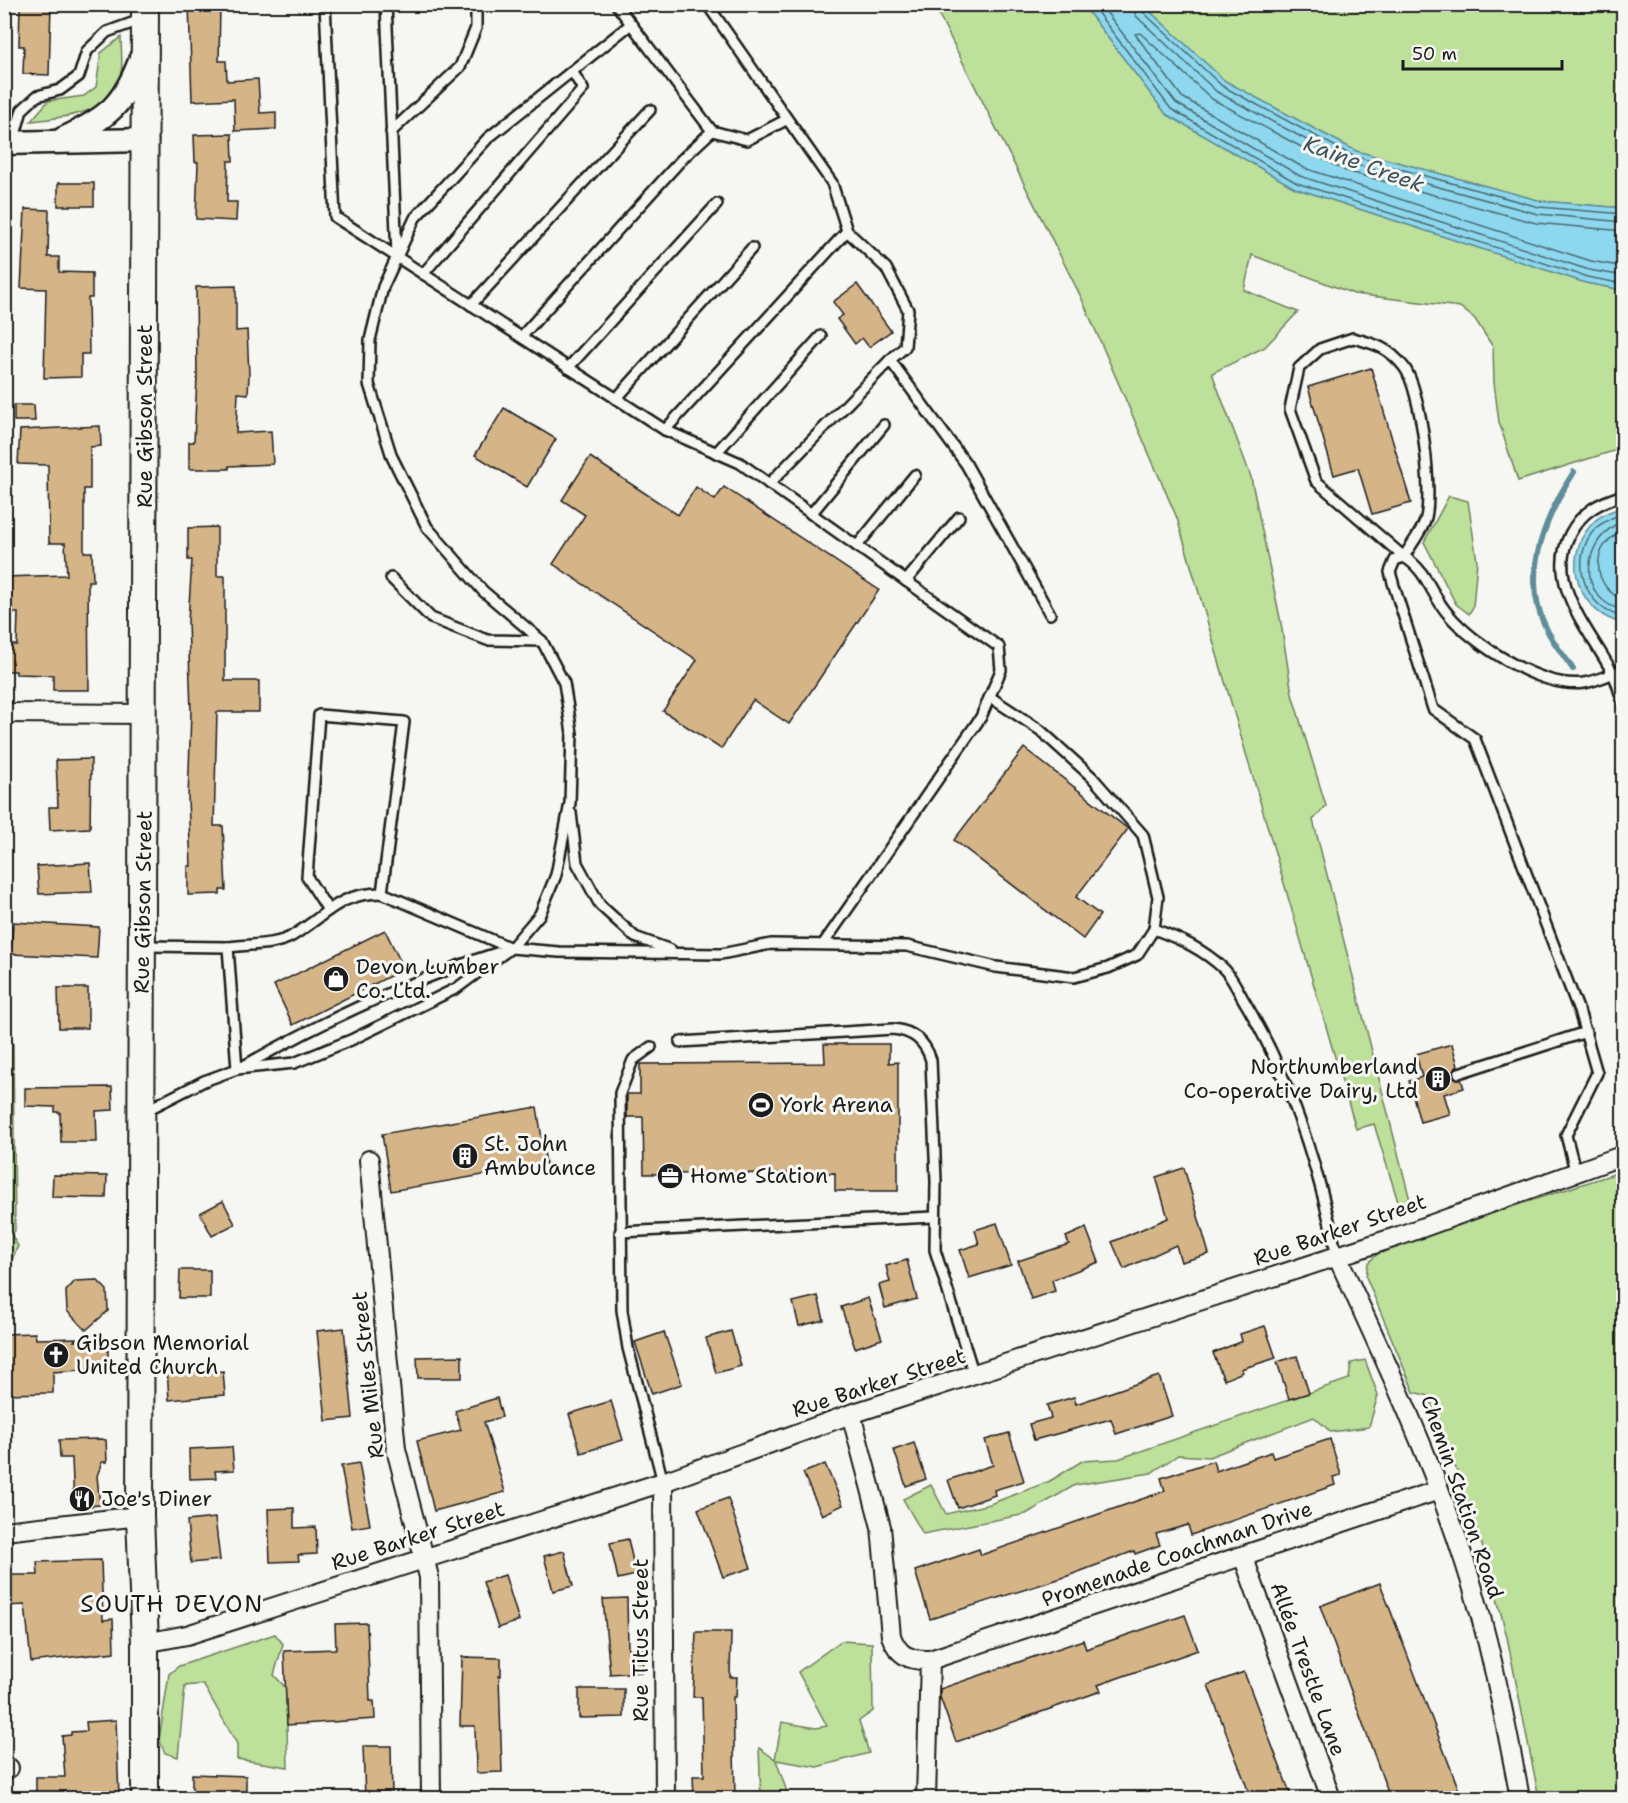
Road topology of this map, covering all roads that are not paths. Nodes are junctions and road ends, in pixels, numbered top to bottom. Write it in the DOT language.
graph roads {
  1 [pos="325,4"];
  2 [pos="386,4"];
  3 [pos="476,4"];
  4 [pos="616,4"];
  5 [pos="707,4"];
  6 [pos="145,11"];
  7 [pos="631,24"];
  8 [pos="145,48"];
  9 [pos="572,71"];
  10 [pos="650,110"];
  11 [pos="786,120"];
  12 [pos="712,131"];
  13 [pos="391,132"];
  14 [pos="146,140"];
  15 [pos="9,143"];
  16 [pos="53,144"];
  17 [pos="717,204"];
  18 [pos="847,231"];
  19 [pos="752,248"];
  20 [pos="397,257"];
  21 [pos="423,274"];
  22 [pos="471,305"];
  23 [pos="821,336"];
  24 [pos="521,337"];
  25 [pos="890,360"];
  26 [pos="568,368"];
  27 [pos="616,399"];
  28 [pos="884,425"];
  29 [pos="665,430"];
  30 [pos="716,453"];
  31 [pos="915,476"];
  32 [pos="769,484"];
  33 [pos="1623,495"];
  34 [pos="811,514"];
  35 [pos="959,517"];
  36 [pos="857,546"];
  37 [pos="1404,557"];
  38 [pos="391,578"];
  39 [pos="906,581"];
  40 [pos="1050,614"];
  41 [pos="542,641"];
  42 [pos="1623,669"];
  43 [pos="1613,673"];
  44 [pos="990,697"];
  45 [pos="1623,707"];
  46 [pos="4,713"];
  47 [pos="144,714"];
  48 [pos="570,802"];
  49 [pos="382,893"];
  50 [pos="328,910"];
  51 [pos="1154,929"];
  52 [pos="824,943"];
  53 [pos="142,946"];
  54 [pos="228,947"];
  55 [pos="511,948"];
  56 [pos="679,953"];
  57 [pos="1586,1032"];
  58 [pos="680,1042"];
  59 [pos="651,1047"];
  60 [pos="237,1069"];
  61 [pos="1459,1073"];
  62 [pos="141,1113"];
  63 [pos="1623,1155"];
  64 [pos="369,1160"];
  65 [pos="1575,1170"];
  66 [pos="934,1217"];
  67 [pos="620,1232"];
  68 [pos="1336,1256"];
  69 [pos="974,1375"];
  70 [pos="851,1414"];
  71 [pos="663,1482"];
  72 [pos="1439,1490"];
  73 [pos="140,1516"];
  74 [pos="4,1531"];
  75 [pos="1243,1556"];
  76 [pos="424,1557"];
  77 [pos="144,1642"];
  78 [pos="930,1660"];
  79 [pos="145,1798"];
  80 [pos="431,1798"];
  81 [pos="665,1798"];
  82 [pos="926,1798"];
  83 [pos="1331,1798"];
  84 [pos="1521,1798"];
  1 -- 20 [label="lane"];
  2 -- 13 [label="lane"];
  3 -- 13 [label="lane"];
  4 -- 7 [label="lane"];
  5 -- 11 [label="lane"];
  6 -- 8 [label="main road, Rue Gibson Street"];
  6 -- 15 [label="lane"];
  7 -- 9 [label="lane"];
  7 -- 12 [label="lane"];
  8 -- 14 [label="main road, Rue Gibson Street"];
  8 -- 16 [label="street"];
  9 -- 20 [label="lane"];
  9 -- 21 [label="lane"];
  10 -- 22 [label="lane"];
  11 -- 12 [label="lane"];
  11 -- 18 [label="lane"];
  12 -- 24 [label="lane"];
  13 -- 20 [label="lane"];
  14 -- 16 [label="street"];
  14 -- 47 [label="main road, Rue Gibson Street"];
  15 -- 16 [label="street"];
  17 -- 26 [label="lane"];
  18 -- 25 [label="lane"];
  18 -- 29 [label="lane"];
  19 -- 27 [label="lane"];
  20 -- 21 [label="lane"];
  20 -- 41 [label="lane"];
  21 -- 22 [label="lane"];
  22 -- 24 [label="lane"];
  23 -- 30 [label="lane"];
  24 -- 26 [label="lane"];
  25 -- 32 [label="lane"];
  25 -- 40 [label="lane"];
  26 -- 27 [label="lane"];
  27 -- 29 [label="lane"];
  28 -- 34 [label="lane"];
  29 -- 30 [label="lane"];
  30 -- 32 [label="lane"];
  31 -- 36 [label="lane"];
  32 -- 34 [label="lane"];
  33 -- 43 [label="lane"];
  34 -- 36 [label="lane"];
  35 -- 39 [label="lane"];
  36 -- 39 [label="lane"];
  37 -- 37 [label="lane"];
  37 -- 43 [label="lane"];
  37 -- 57 [label="lane"];
  38 -- 41 [label="lane"];
  39 -- 44 [label="lane"];
  41 -- 48 [label="lane"];
  42 -- 43 [label="lane"];
  43 -- 45 [label="lane"];
  44 -- 51 [label="lane"];
  44 -- 52 [label="lane"];
  46 -- 47 [label="street"];
  47 -- 53 [label="main road, Rue Gibson Street"];
  48 -- 55 [label="lane"];
  48 -- 56 [label="lane"];
  49 -- 50 [label="lane"];
  49 -- 50 [label="lane"];
  49 -- 55 [label="lane"];
  50 -- 54 [label="lane"];
  51 -- 52 [label="lane"];
  51 -- 68 [label="lane"];
  52 -- 56 [label="lane"];
  53 -- 54 [label="lane"];
  53 -- 62 [label="main road, Rue Gibson Street"];
  54 -- 60 [label="lane"];
  55 -- 56 [label="lane"];
  55 -- 60 [label="lane"];
  55 -- 60 [label="lane"];
  57 -- 61 [label="lane"];
  57 -- 65 [label="lane"];
  58 -- 66 [label="lane"];
  59 -- 67 [label="lane"];
  60 -- 62 [label="lane"];
  62 -- 73 [label="main road, Rue Gibson Street"];
  63 -- 65 [label="street, Rue Barker Street"];
  64 -- 76 [label="street, Rue Miles Street"];
  65 -- 68 [label="street, Rue Barker Street"];
  66 -- 67 [label="lane"];
  66 -- 69 [label="lane"];
  67 -- 71 [label="lane"];
  68 -- 69 [label="street, Rue Barker Street"];
  68 -- 72 [label="street, Chemin Station Road"];
  69 -- 70 [label="street, Rue Barker Street"];
  70 -- 71 [label="street, Rue Barker Street"];
  70 -- 78 [label="street"];
  71 -- 76 [label="street, Rue Barker Street"];
  71 -- 81 [label="street, Rue Titus Street"];
  72 -- 75 [label="street, Promenade Coachman Drive"];
  72 -- 84 [label="street, Chemin Station Road"];
  73 -- 74 [label="street"];
  73 -- 77 [label="main road, Rue Gibson Street"];
  75 -- 78 [label="street, Promenade Coachman Drive"];
  75 -- 83 [label="street, Allée Trestle Lane"];
  76 -- 77 [label="street, Rue Barker Street"];
  76 -- 80 [label="street, Rue Miles Street"];
  77 -- 79 [label="main road, Rue Gibson Street"];
  78 -- 82 [label="street"];
}
